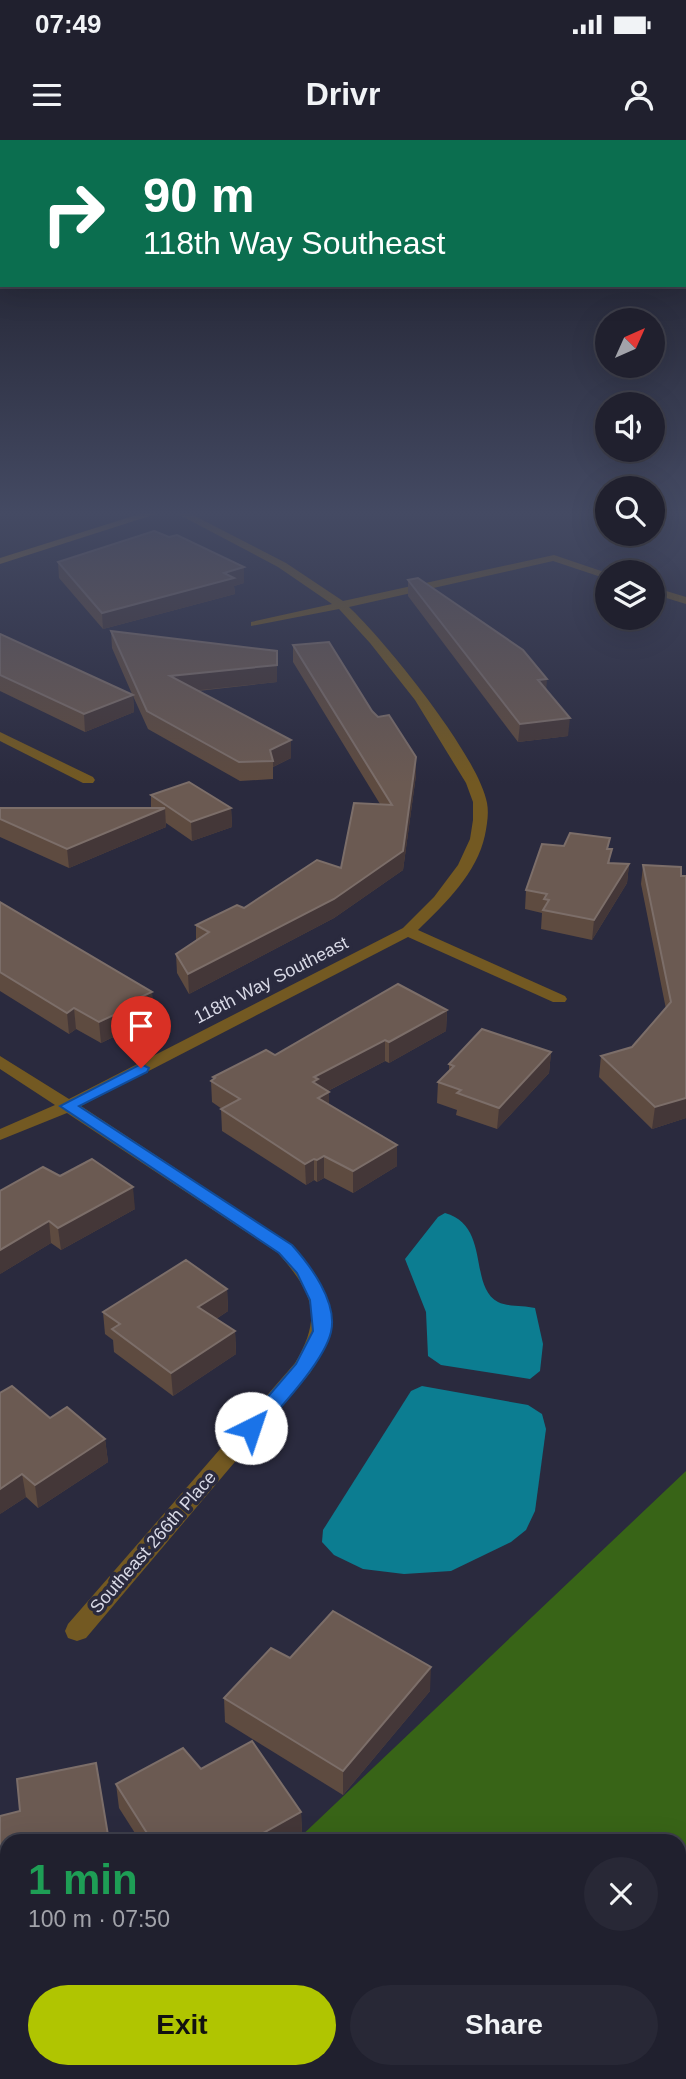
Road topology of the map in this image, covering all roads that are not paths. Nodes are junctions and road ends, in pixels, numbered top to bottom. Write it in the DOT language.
graph roads {
  1 [pos="338,602"];
  2 [pos="358,602"];
  3 [pos="343,606"];
  4 [pos="255,624"];
  5 [pos="0,736"];
  6 [pos="88,780"];
  7 [pos="408,931"];
  8 [pos="559,999"];
  9 [pos="0,1061"];
  10 [pos="68,1106"];
  11 [pos="0,1135"];
  12 [pos="77,1631"];
  1 -- 3 [label="street, 118th Way Southeast"];
  2 -- 3 [label="street"];
  3 -- 4 [label="street"];
  3 -- 7 [label="street, 118th Way Southeast"];
  5 -- 6 [label="street"];
  7 -- 8 [label="street"];
  7 -- 10 [label="street, 118th Way Southeast"];
  9 -- 10 [label="street, Southeast 266th Place"];
  10 -- 11 [label="street, 118th Way Southeast"];
  10 -- 12 [label="street, Southeast 266th Place"];
}
